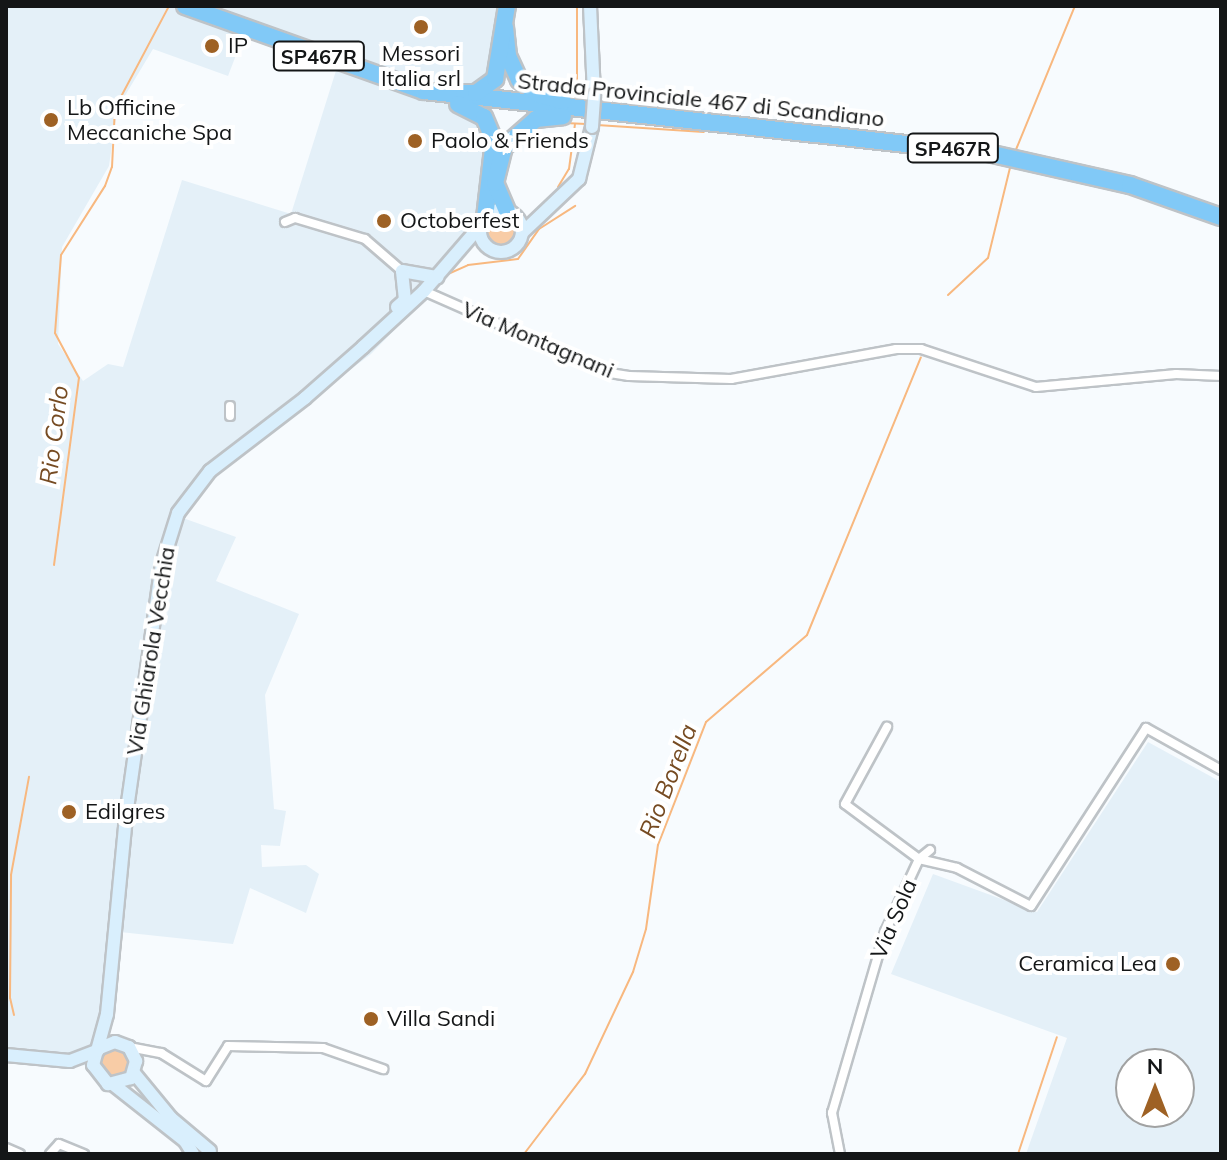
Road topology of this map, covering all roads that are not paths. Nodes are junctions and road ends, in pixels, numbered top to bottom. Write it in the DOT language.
graph roads {
  1 [pos="185,6"];
  2 [pos="205,6"];
  3 [pos="507,6"];
  4 [pos="590,6"];
  5 [pos="505,27"];
  6 [pos="375,73"];
  7 [pos="676,120"];
  8 [pos="553,204"];
  9 [pos="510,213"];
  10 [pos="1221,217"];
  11 [pos="483,221"];
  12 [pos="285,222"];
  13 [pos="522,233"];
  14 [pos="488,247"];
  15 [pos="448,265"];
  16 [pos="409,277"];
  17 [pos="437,277"];
  18 [pos="424,291"];
  19 [pos="395,317"];
  20 [pos="1221,376"];
  21 [pos="887,727"];
  22 [pos="1221,770"];
  23 [pos="930,850"];
  24 [pos="919,859"];
  25 [pos="107,1014"];
  26 [pos="124,1045"];
  27 [pos="99,1049"];
  28 [pos="153,1052"];
  29 [pos="6,1058"];
  30 [pos="135,1067"];
  31 [pos="94,1068"];
  32 [pos="383,1069"];
  33 [pos="114,1085"];
  34 [pos="6,1148"];
  35 [pos="210,1153"];
  36 [pos="20,1154"];
  37 [pos="50,1154"];
  38 [pos="84,1154"];
  39 [pos="193,1154"];
  40 [pos="840,1154"];
  1 -- 6 [label="highway, Strada Provinciale 467 di Scandiano / SP467R"];
  2 -- 6 [label="highway, Strada Provinciale 467 di Scandiano / SP467R"];
  3 -- 5 [label="highway"];
  4 -- 8 [label="street, Via Ghiarola Vecchia, bridge"];
  5 -- 6 [label="highway"];
  5 -- 7 [label="highway"];
  6 -- 7 [label="highway, Strada Provinciale 467 di Scandiano / SP467R"];
  6 -- 11 [label="highway"];
  7 -- 9 [label="highway"];
  7 -- 10 [label="highway, Strada Provinciale 467 di Scandiano / SP467R"];
  8 -- 9 [label="street"];
  8 -- 13 [label="street, Via Ghiarola Vecchia"];
  9 -- 11 [label="street"];
  9 -- 13 [label="street"];
  11 -- 14 [label="street"];
  11 -- 15 [label="street, Via Ghiarola Vecchia"];
  12 -- 16 [label="street"];
  13 -- 14 [label="street, Via Ghiarola Vecchia"];
  14 -- 15 [label="street, Via Ghiarola Vecchia"];
  15 -- 17 [label="street, Via Ghiarola Vecchia"];
  16 -- 17 [label="street"];
  16 -- 18 [label="street"];
  16 -- 19 [label="street"];
  17 -- 18 [label="street, Via Ghiarola Vecchia"];
  18 -- 19 [label="street, Via Ghiarola Vecchia"];
  18 -- 20 [label="street, Via Montagnani"];
  19 -- 25 [label="street, Via Ghiarola Vecchia"];
  21 -- 24 [label="street, Via Sola"];
  22 -- 24 [label="street"];
  23 -- 24 [label="street"];
  24 -- 40 [label="street, Via Sola"];
  25 -- 26 [label="street, Via Ghiarola Vecchia"];
  25 -- 27 [label="street, Via Ghiarola Vecchia"];
  26 -- 27 [label="street"];
  26 -- 28 [label="street"];
  26 -- 30 [label="street"];
  27 -- 29 [label="street"];
  27 -- 31 [label="street"];
  28 -- 30 [label="street"];
  28 -- 32 [label="street"];
  29 -- 31 [label="street"];
  30 -- 33 [label="street"];
  30 -- 35 [label="street"];
  31 -- 33 [label="street"];
  33 -- 39 [label="street"];
  34 -- 36 [label="street"];
  37 -- 38 [label="street"];
}
